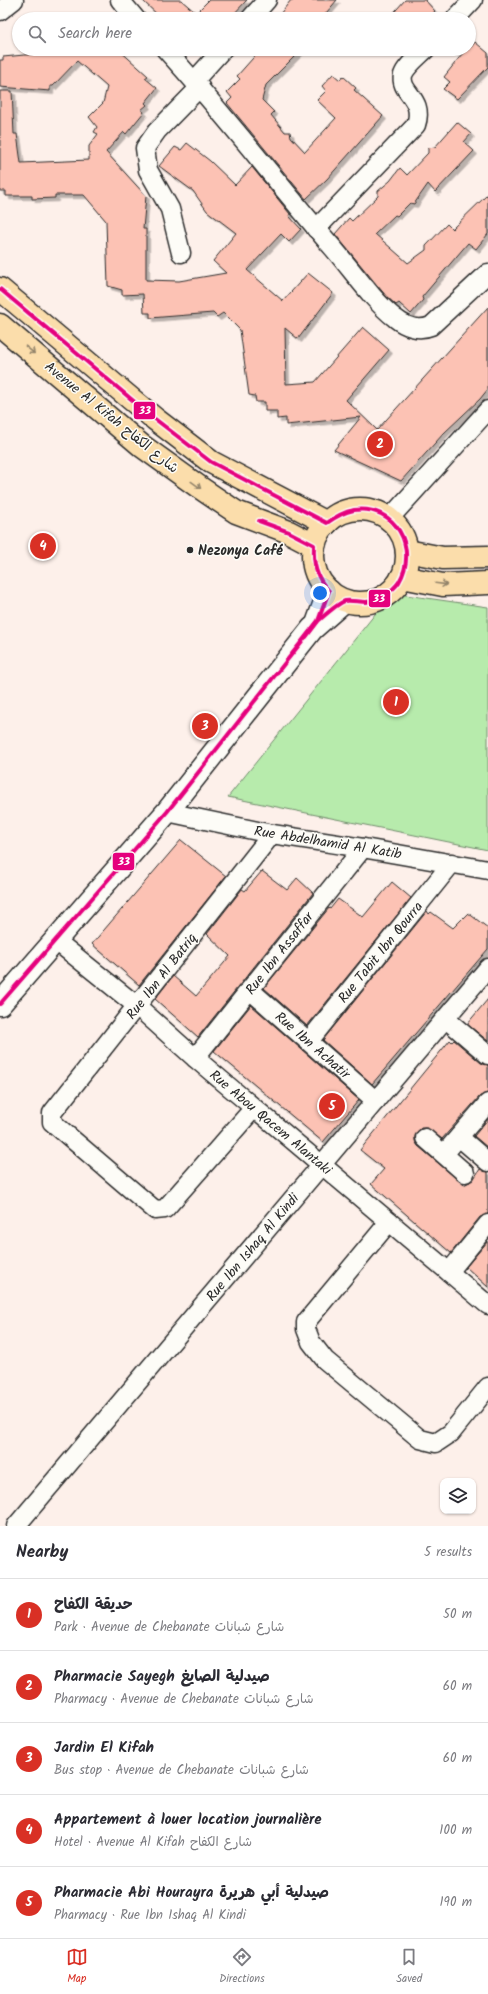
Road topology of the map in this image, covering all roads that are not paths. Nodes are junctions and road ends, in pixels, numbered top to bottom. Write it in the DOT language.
graph roads {
  1 [pos="14,0"];
  2 [pos="120,0"];
  3 [pos="267,0"];
  4 [pos="473,0"];
  5 [pos="0,11"];
  6 [pos="130,12"];
  7 [pos="256,12"];
  8 [pos="462,12"];
  9 [pos="171,56"];
  10 [pos="218,56"];
  11 [pos="420,56"];
  12 [pos="197,84"];
  13 [pos="316,229"];
  14 [pos="181,253"];
  15 [pos="488,273"];
  16 [pos="0,290"];
  17 [pos="0,324"];
  18 [pos="488,410"];
  19 [pos="389,519"];
  20 [pos="327,523"];
  21 [pos="314,545"];
  22 [pos="407,551"];
  23 [pos="488,557"];
  24 [pos="402,577"];
  25 [pos="488,583"];
  26 [pos="336,596"];
  27 [pos="167,812"];
  28 [pos="272,834"];
  29 [pos="362,848"];
  30 [pos="452,863"];
  31 [pos="488,870"];
  32 [pos="55,940"];
  33 [pos="488,968"];
  34 [pos="250,990"];
  35 [pos="0,1004"];
  36 [pos="137,1006"];
  37 [pos="446,1018"];
  38 [pos="309,1041"];
  39 [pos="488,1055"];
  40 [pos="195,1058"];
  41 [pos="376,1101"];
  42 [pos="488,1103"];
  43 [pos="254,1108"];
  44 [pos="459,1137"];
  45 [pos="425,1138"];
  46 [pos="444,1154"];
  47 [pos="488,1162"];
  48 [pos="322,1165"];
  49 [pos="465,1173"];
  50 [pos="389,1222"];
  51 [pos="488,1224"];
  52 [pos="449,1272"];
  53 [pos="488,1305"];
  54 [pos="488,1387"];
  55 [pos="16,1526"];
  1 -- 5 [label="street"];
  2 -- 6 [label="street"];
  3 -- 7 [label="street"];
  4 -- 8 [label="street"];
  9 -- 12 [label="street"];
  10 -- 12 [label="street"];
  11 -- 13 [label="street"];
  12 -- 13 [label="street"];
  12 -- 14 [label="street"];
  13 -- 15 [label="street"];
  16 -- 20 [label="main road, Avenue Al Kifah شارع الكفاح"];
  17 -- 21 [label="main road, Avenue Al Kifah شارع الكفاح, one-way"];
  18 -- 19 [label="street"];
  19 -- 20 [label="main road"];
  19 -- 22 [label="main road"];
  20 -- 21 [label="main road"];
  21 -- 26 [label="main road"];
  22 -- 23 [label="main road"];
  22 -- 24 [label="main road"];
  24 -- 25 [label="main road, one-way"];
  24 -- 26 [label="main road"];
  26 -- 27 [label="street"];
  27 -- 28 [label="street, Rue Abdelhamid Al Katib"];
  27 -- 32 [label="street"];
  28 -- 29 [label="street, Rue Abdelhamid Al Katib"];
  28 -- 36 [label="street, Rue Ibn Al Batriq"];
  29 -- 30 [label="street, Rue Abdelhamid Al Katib"];
  29 -- 34 [label="street, Rue Ibn Assaffar"];
  30 -- 31 [label="street, Rue Abdelhamid Al Katib"];
  30 -- 38 [label="street, Rue Tabit Ibn Qourra"];
  32 -- 35 [label="street"];
  32 -- 36 [label="street, Rue Abou Qacem Alantaki"];
  33 -- 37 [label="street, Rue Ibn Ishaq Al Kindi"];
  34 -- 38 [label="street, Rue Ibn Achatir"];
  34 -- 40 [label="street, Rue Ibn Assaffar"];
  36 -- 40 [label="street, Rue Abou Qacem Alantaki"];
  36 -- 43 [label="street, Rue Ibn Al Batriq"];
  37 -- 39 [label="street"];
  37 -- 41 [label="street, Rue Ibn Ishaq Al Kindi"];
  38 -- 41 [label="street, Rue Ibn Achatir"];
  40 -- 43 [label="street, Rue Abou Qacem Alantaki"];
  41 -- 48 [label="street, Rue Ibn Ishaq Al Kindi"];
  42 -- 44 [label="street"];
  43 -- 48 [label="street, Rue Abou Qacem Alantaki"];
  44 -- 46 [label="street"];
  44 -- 47 [label="street"];
  45 -- 46 [label="street"];
  46 -- 49 [label="street"];
  48 -- 50 [label="street, Rue Abou Qacem Alantaki"];
  48 -- 55 [label="street, Rue Ibn Ishaq Al Kindi"];
  50 -- 52 [label="street, Rue Abou Qacem Alantaki"];
  50 -- 54 [label="street"];
  51 -- 52 [label="street"];
  52 -- 53 [label="street, Rue Abou Qacem Alantaki"];
}
